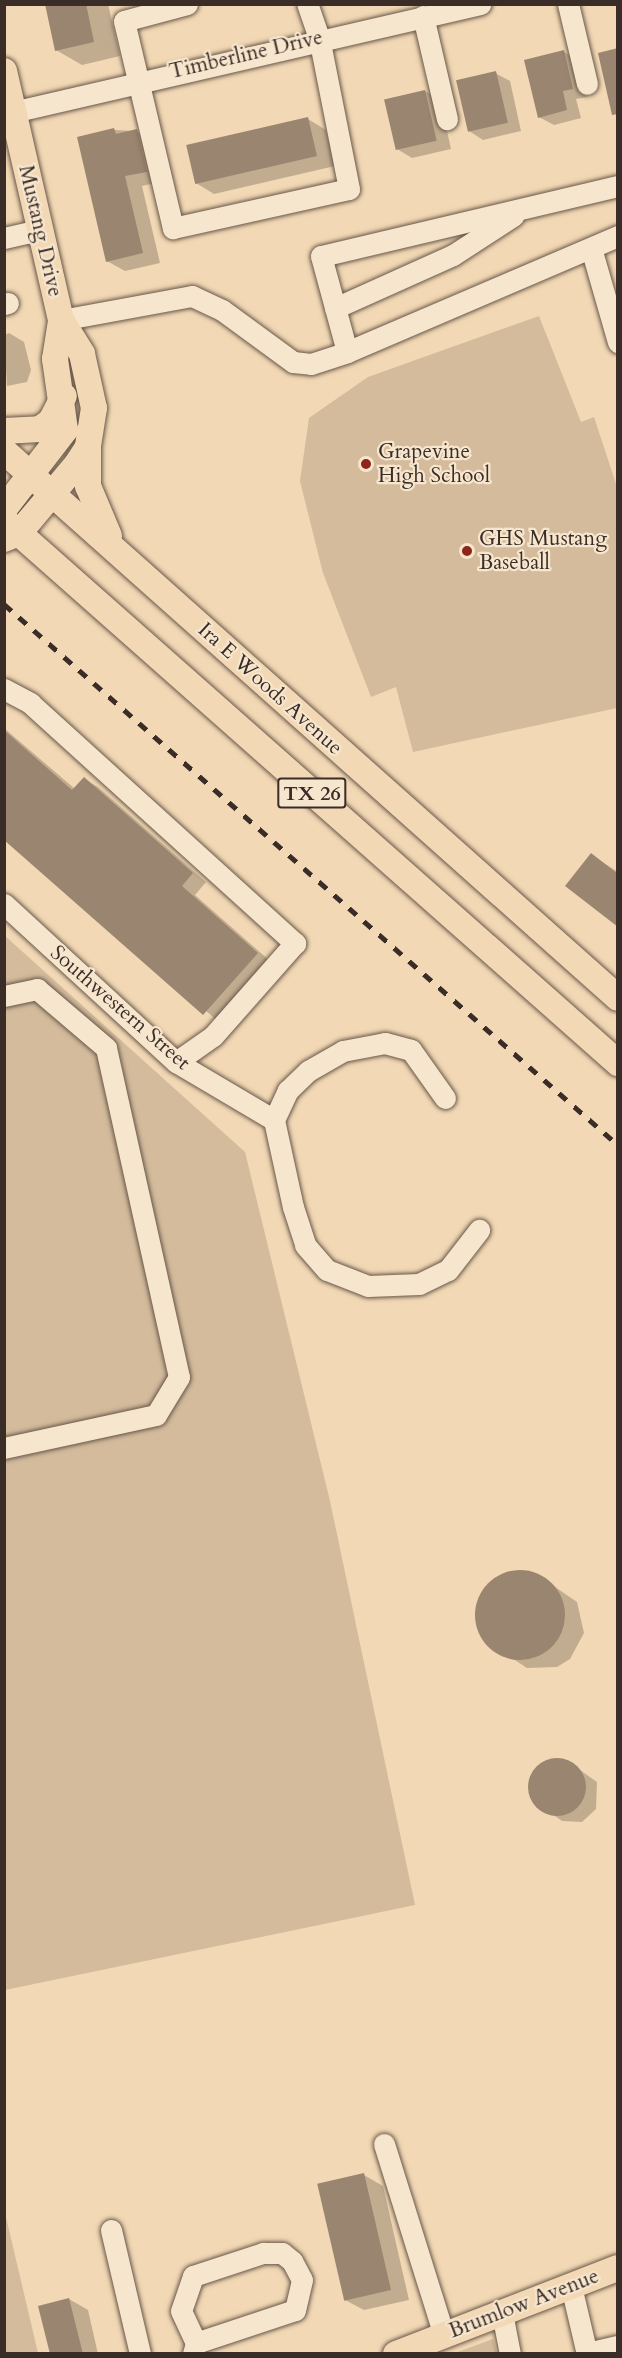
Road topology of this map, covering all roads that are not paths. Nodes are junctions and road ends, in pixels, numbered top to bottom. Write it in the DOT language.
graph roads {
  1 [pos="187,4"];
  2 [pos="307,4"];
  3 [pos="480,4"];
  4 [pos="567,4"];
  5 [pos="457,7"];
  6 [pos="423,16"];
  7 [pos="319,38"];
  8 [pos="4,71"];
  9 [pos="135,80"];
  10 [pos="587,84"];
  11 [pos="7,109"];
  12 [pos="447,120"];
  13 [pos="618,186"];
  14 [pos="526,207"];
  15 [pos="40,230"];
  16 [pos="618,236"];
  17 [pos="4,238"];
  18 [pos="591,248"];
  19 [pos="335,308"];
  20 [pos="61,320"];
  21 [pos="618,342"];
  22 [pos="347,352"];
  23 [pos="64,396"];
  24 [pos="4,431"];
  25 [pos="88,447"];
  26 [pos="4,451"];
  27 [pos="43,484"];
  28 [pos="4,509"];
  29 [pos="9,530"];
  30 [pos="116,550"];
  31 [pos="4,689"];
  32 [pos="4,904"];
  33 [pos="4,996"];
  34 [pos="618,998"];
  35 [pos="176,1062"];
  36 [pos="618,1063"];
  37 [pos="445,1098"];
  38 [pos="274,1120"];
  39 [pos="479,1230"];
  40 [pos="4,1448"];
  41 [pos="384,2144"];
  42 [pos="111,2230"];
  43 [pos="618,2268"];
  44 [pos="572,2286"];
  45 [pos="502,2313"];
  46 [pos="444,2335"];
  47 [pos="618,2346"];
  48 [pos="194,2348"];
  49 [pos="587,2353"];
  50 [pos="140,2354"];
  51 [pos="396,2354"];
  52 [pos="510,2354"];
  1 -- 9 [label="street"];
  2 -- 7 [label="street"];
  3 -- 5 [label="street, Timberline Drive"];
  4 -- 10 [label="street"];
  5 -- 6 [label="street, Timberline Drive"];
  6 -- 7 [label="street, Timberline Drive"];
  6 -- 12 [label="street"];
  7 -- 9 [label="street, Timberline Drive"];
  7 -- 9 [label="street"];
  8 -- 11 [label="main road, Mustang Drive"];
  9 -- 11 [label="street, Timberline Drive"];
  11 -- 15 [label="main road, Mustang Drive"];
  13 -- 14 [label="street"];
  14 -- 19 [label="street"];
  14 -- 19 [label="street"];
  15 -- 17 [label="street"];
  15 -- 20 [label="main road, Mustang Drive"];
  16 -- 18 [label="street"];
  18 -- 21 [label="street"];
  18 -- 22 [label="street"];
  19 -- 22 [label="street"];
  20 -- 22 [label="street"];
  20 -- 23 [label="main road, Mustang Drive"];
  20 -- 25 [label="main road, Mustang Drive"];
  23 -- 24 [label="main road"];
  23 -- 27 [label="main road, Mustang Drive"];
  25 -- 27 [label="main road, Mustang Drive"];
  25 -- 30 [label="main road"];
  26 -- 27 [label="main road, Ira E Woods Avenue / TX 26"];
  27 -- 28 [label="main road, Mustang Drive"];
  27 -- 29 [label="main road, Mustang Drive"];
  27 -- 30 [label="main road, Ira E Woods Avenue / TX 26"];
  29 -- 36 [label="main road, TX 26"];
  30 -- 34 [label="main road, Ira E Woods Avenue / TX 26"];
  31 -- 35 [label="street"];
  32 -- 35 [label="street, Southwestern Street"];
  33 -- 40 [label="street"];
  35 -- 38 [label="street, Southwestern Street"];
  37 -- 38 [label="street"];
  38 -- 39 [label="street"];
  41 -- 46 [label="street"];
  42 -- 50 [label="street"];
  43 -- 44 [label="main road, Brumlow Avenue"];
  44 -- 45 [label="main road, Brumlow Avenue"];
  44 -- 49 [label="street"];
  45 -- 46 [label="main road, Brumlow Avenue"];
  45 -- 52 [label="street"];
  46 -- 51 [label="main road, Brumlow Avenue"];
  47 -- 49 [label="street"];
  48 -- 48 [label="street"];
}
